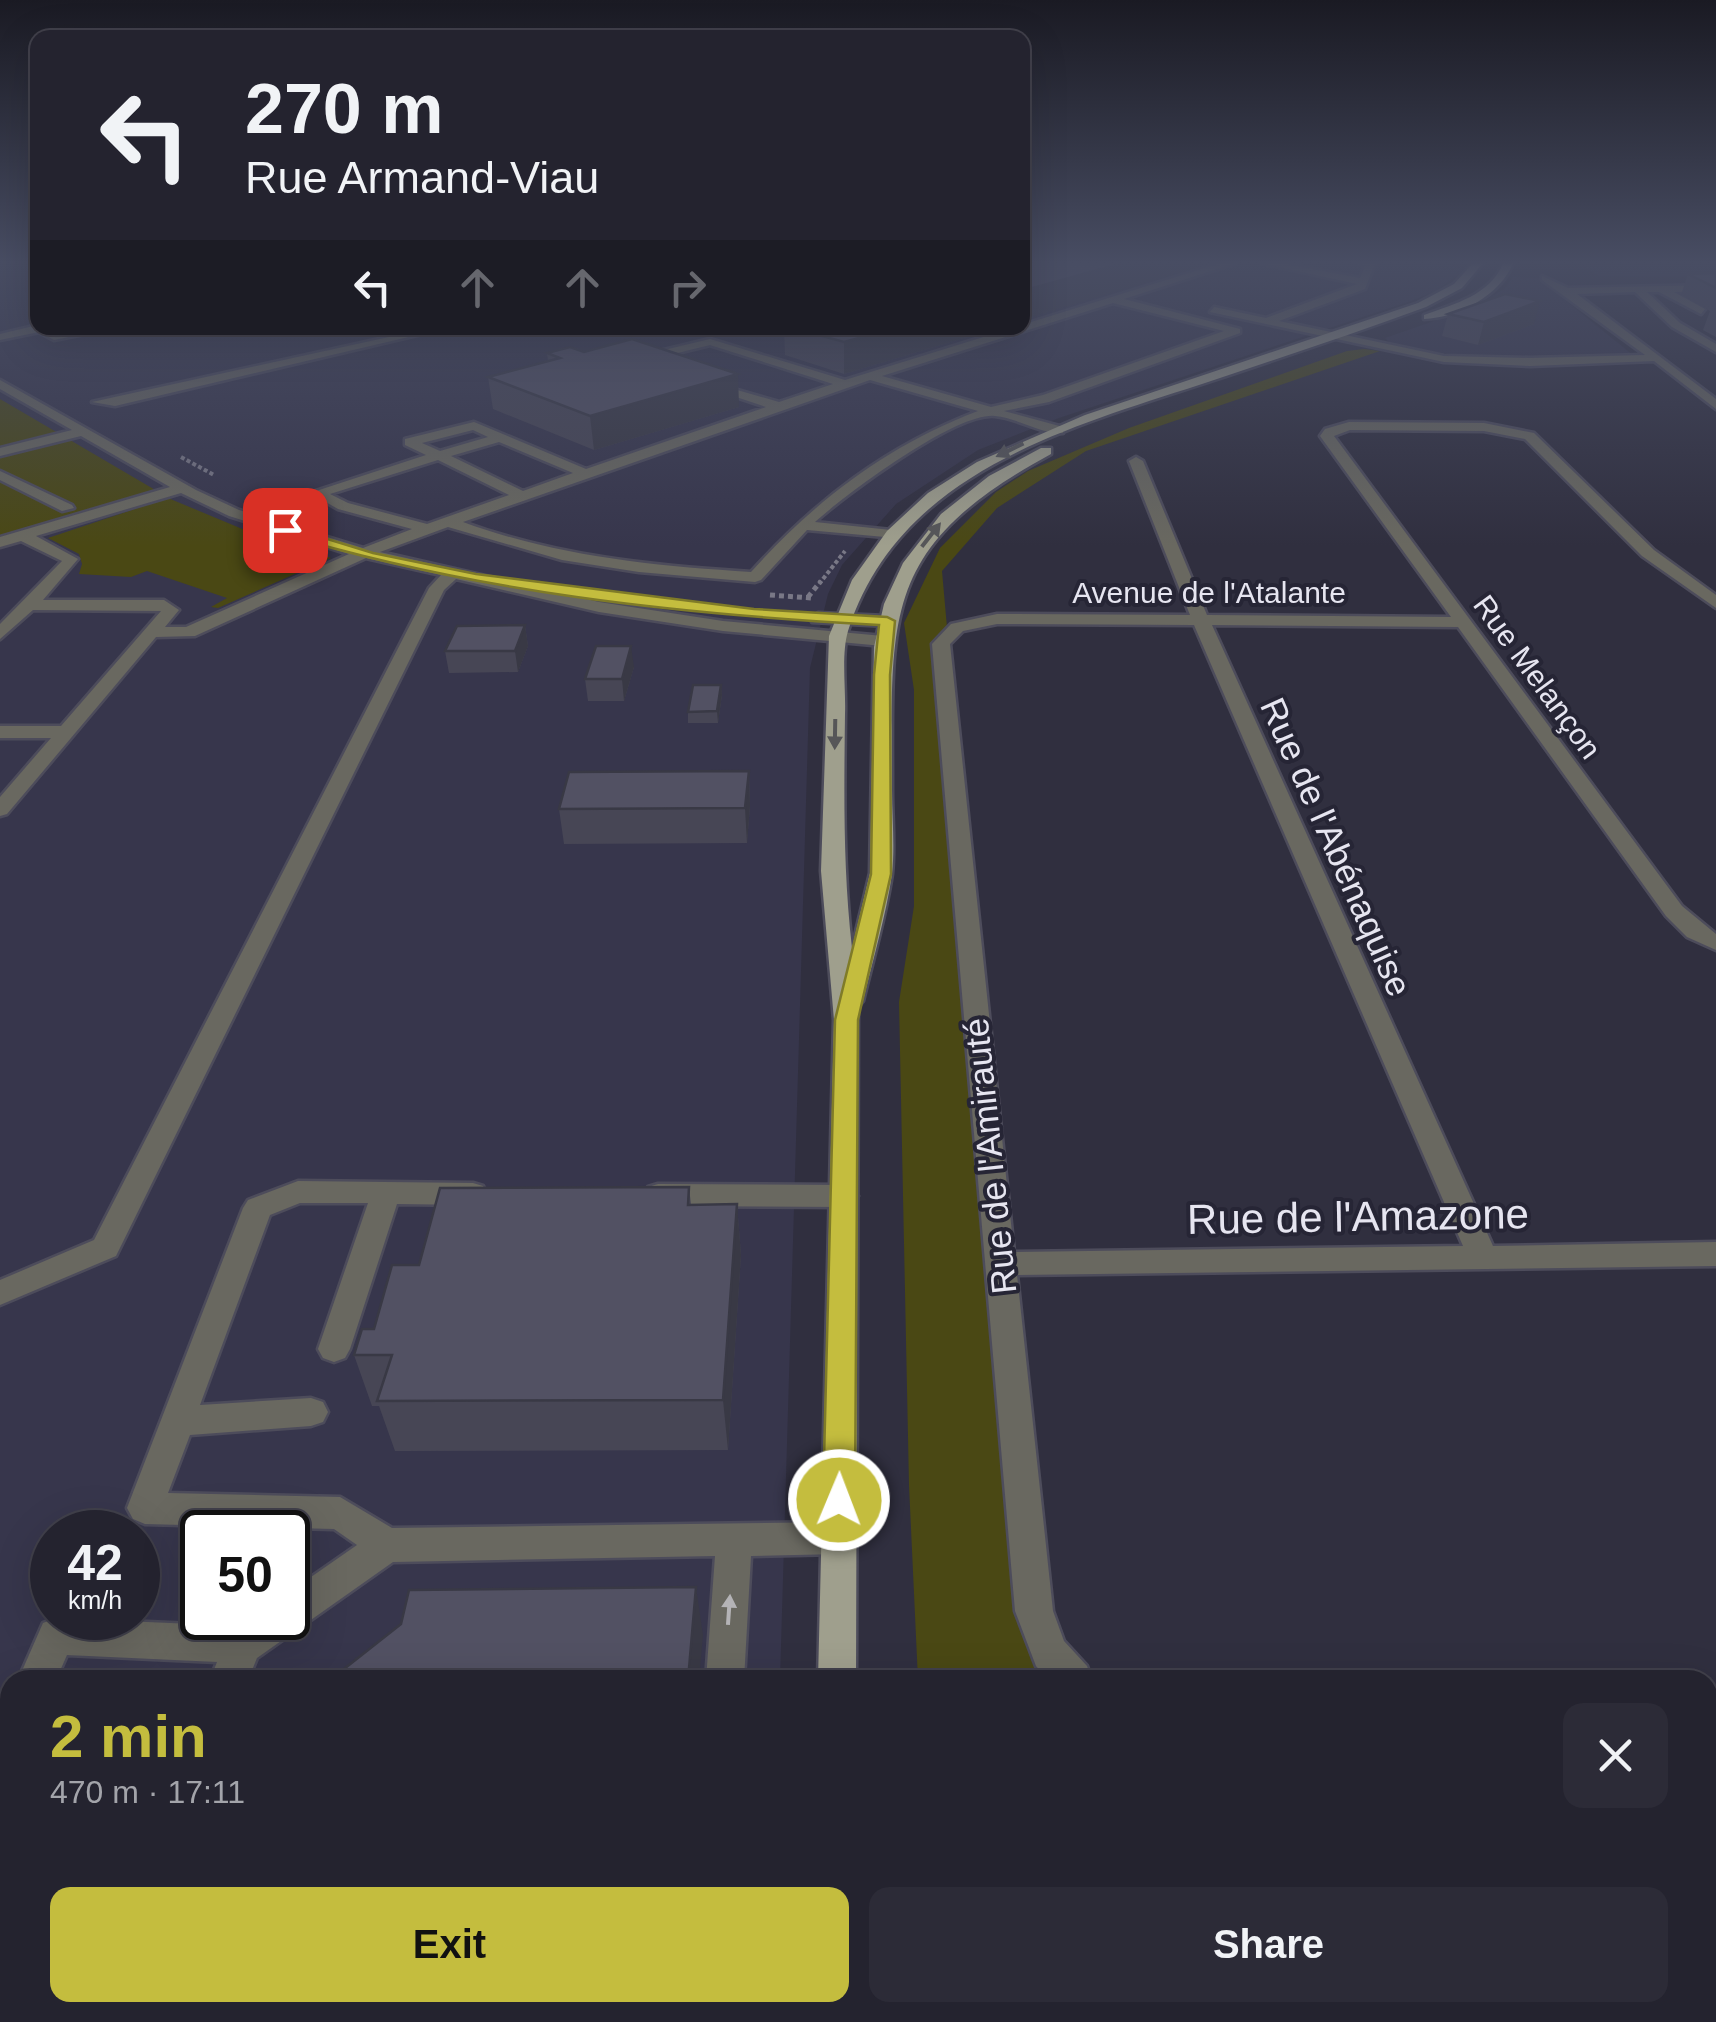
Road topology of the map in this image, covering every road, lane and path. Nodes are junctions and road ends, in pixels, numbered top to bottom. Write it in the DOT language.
graph roads {
  1 [pos="308,357"];
  2 [pos="654,357"];
  3 [pos="759,357"];
  4 [pos="926,357"];
  5 [pos="1162,357"];
  6 [pos="1274,357"];
  7 [pos="1316,357"];
  8 [pos="1435,357"];
  9 [pos="1654,358"];
  10 [pos="658,367"];
  11 [pos="868,376"];
  12 [pos="693,378"];
  13 [pos="0,384"];
  14 [pos="844,384"];
  15 [pos="1716,405"];
  16 [pos="780,407"];
  17 [pos="990,410"];
  18 [pos="48,413"];
  19 [pos="1058,430"];
  20 [pos="81,432"];
  21 [pos="500,437"];
  22 [pos="0,452"];
  23 [pos="434,456"];
  24 [pos="1136,461"];
  25 [pos="0,475"];
  26 [pos="589,475"];
  27 [pos="183,488"];
  28 [pos="524,497"];
  29 [pos="68,508"];
  30 [pos="450,522"];
  31 [pos="800,525"];
  32 [pos="429,529"];
  33 [pos="861,531"];
  34 [pos="891,535"];
  35 [pos="23,536"];
  36 [pos="0,542"];
  37 [pos="360,554"];
  38 [pos="464,576"];
  39 [pos="808,597"];
  40 [pos="1716,603"];
  41 [pos="29,605"];
  42 [pos="1201,621"];
  43 [pos="1463,622"];
  44 [pos="956,627"];
  45 [pos="840,628"];
  46 [pos="885,631"];
  47 [pos="151,632"];
  48 [pos="0,634"];
  49 [pos="0,732"];
  50 [pos="66,732"];
  51 [pos="0,810"];
  52 [pos="1716,944"];
  53 [pos="846,1020"];
  54 [pos="386,1193"];
  55 [pos="506,1194"];
  56 [pos="625,1195"];
  57 [pos="844,1196"];
  58 [pos="1716,1254"];
  59 [pos="1482,1257"];
  60 [pos="1001,1264"];
  61 [pos="0,1293"];
  62 [pos="334,1349"];
  63 [pos="312,1412"];
  64 [pos="177,1421"];
  65 [pos="839,1538"];
  66 [pos="734,1540"];
  67 [pos="387,1546"];
  68 [pos="310,1599"];
  69 [pos="259,1640"];
  70 [pos="236,1662"];
  71 [pos="42,1670"];
  72 [pos="726,1670"];
  73 [pos="837,1670"];
  74 [pos="1064,1670"];
  1 -- 18 [label="street"];
  2 -- 10 [label="street"];
  3 -- 14 [label="street"];
  4 -- 11 [label="street"];
  5 -- 17 [label="street"];
  6 -- 19 [label="main road"];
  46 -- 7 [label="main road, one-way"];
  8 -- 9 [label="street"];
  9 -- 15 [label="street"];
  11 -- 14 [label="street"];
  11 -- 17 [label="street"];
  12 -- 16 [label="street"];
  13 -- 18 [label="street"];
  14 -- 16 [label="street"];
  16 -- 26 [label="street"];
  17 -- 19 [label="street"];
  17 -- 31 [label="street"];
  18 -- 20 [label="street"];
  19 -- 34 [label="main road, one-way"];
  20 -- 22 [label="street"];
  20 -- 27 [label="street"];
  21 -- 23 [label="street"];
  21 -- 23 [label="street"];
  21 -- 26 [label="street"];
  23 -- 28 [label="street"];
  23 -- 32 [label="street"];
  24 -- 42 [label="street, Rue de l'Abénaquise"];
  25 -- 29 [label="street"];
  26 -- 28 [label="street"];
  27 -- 35 [label="street"];
  27 -- 37 [label="street"];
  28 -- 30 [label="street"];
  30 -- 31 [label="street"];
  30 -- 32 [label="street"];
  31 -- 33 [label="street"];
  32 -- 37 [label="street"];
  33 -- 34 [label="street"];
  33 -- 39 [label="path"];
  34 -- 45 [label="main road"];
  35 -- 36 [label="street"];
  35 -- 41 [label="street"];
  37 -- 38 [label="street"];
  37 -- 47 [label="street"];
  38 -- 45 [label="street"];
  38 -- 61 [label="street"];
  40 -- 43 [label="street, Rue Melançon"];
  41 -- 47 [label="street"];
  41 -- 48 [label="street"];
  42 -- 43 [label="street, Avenue de l'Atalante"];
  42 -- 44 [label="street, Avenue de l'Atalante"];
  42 -- 59 [label="street, Rue de l'Abénaquise"];
  43 -- 52 [label="street, Rue Melançon"];
  44 -- 60 [label="street, Rue de l'Amirauté"];
  45 -- 46 [label="street"];
  45 -- 53 [label="main road, one-way"];
  46 -- 53 [label="main road"];
  47 -- 50 [label="street"];
  49 -- 50 [label="street"];
  50 -- 51 [label="street"];
  53 -- 57 [label="main road"];
  54 -- 55 [label="street"];
  54 -- 62 [label="street"];
  54 -- 64 [label="street"];
  56 -- 57 [label="street"];
  57 -- 65 [label="main road"];
  58 -- 59 [label="street, Rue de l'Amazone"];
  59 -- 60 [label="street, Rue de l'Amazone"];
  60 -- 74 [label="street, Rue de l'Amirauté"];
  63 -- 64 [label="street"];
  64 -- 67 [label="street"];
  65 -- 66 [label="street"];
  65 -- 73 [label="main road"];
  66 -- 67 [label="street"];
  72 -- 66 [label="street, one-way"];
  67 -- 68 [label="street"];
  69 -- 70 [label="street"];
  70 -- 71 [label="street"];
}
